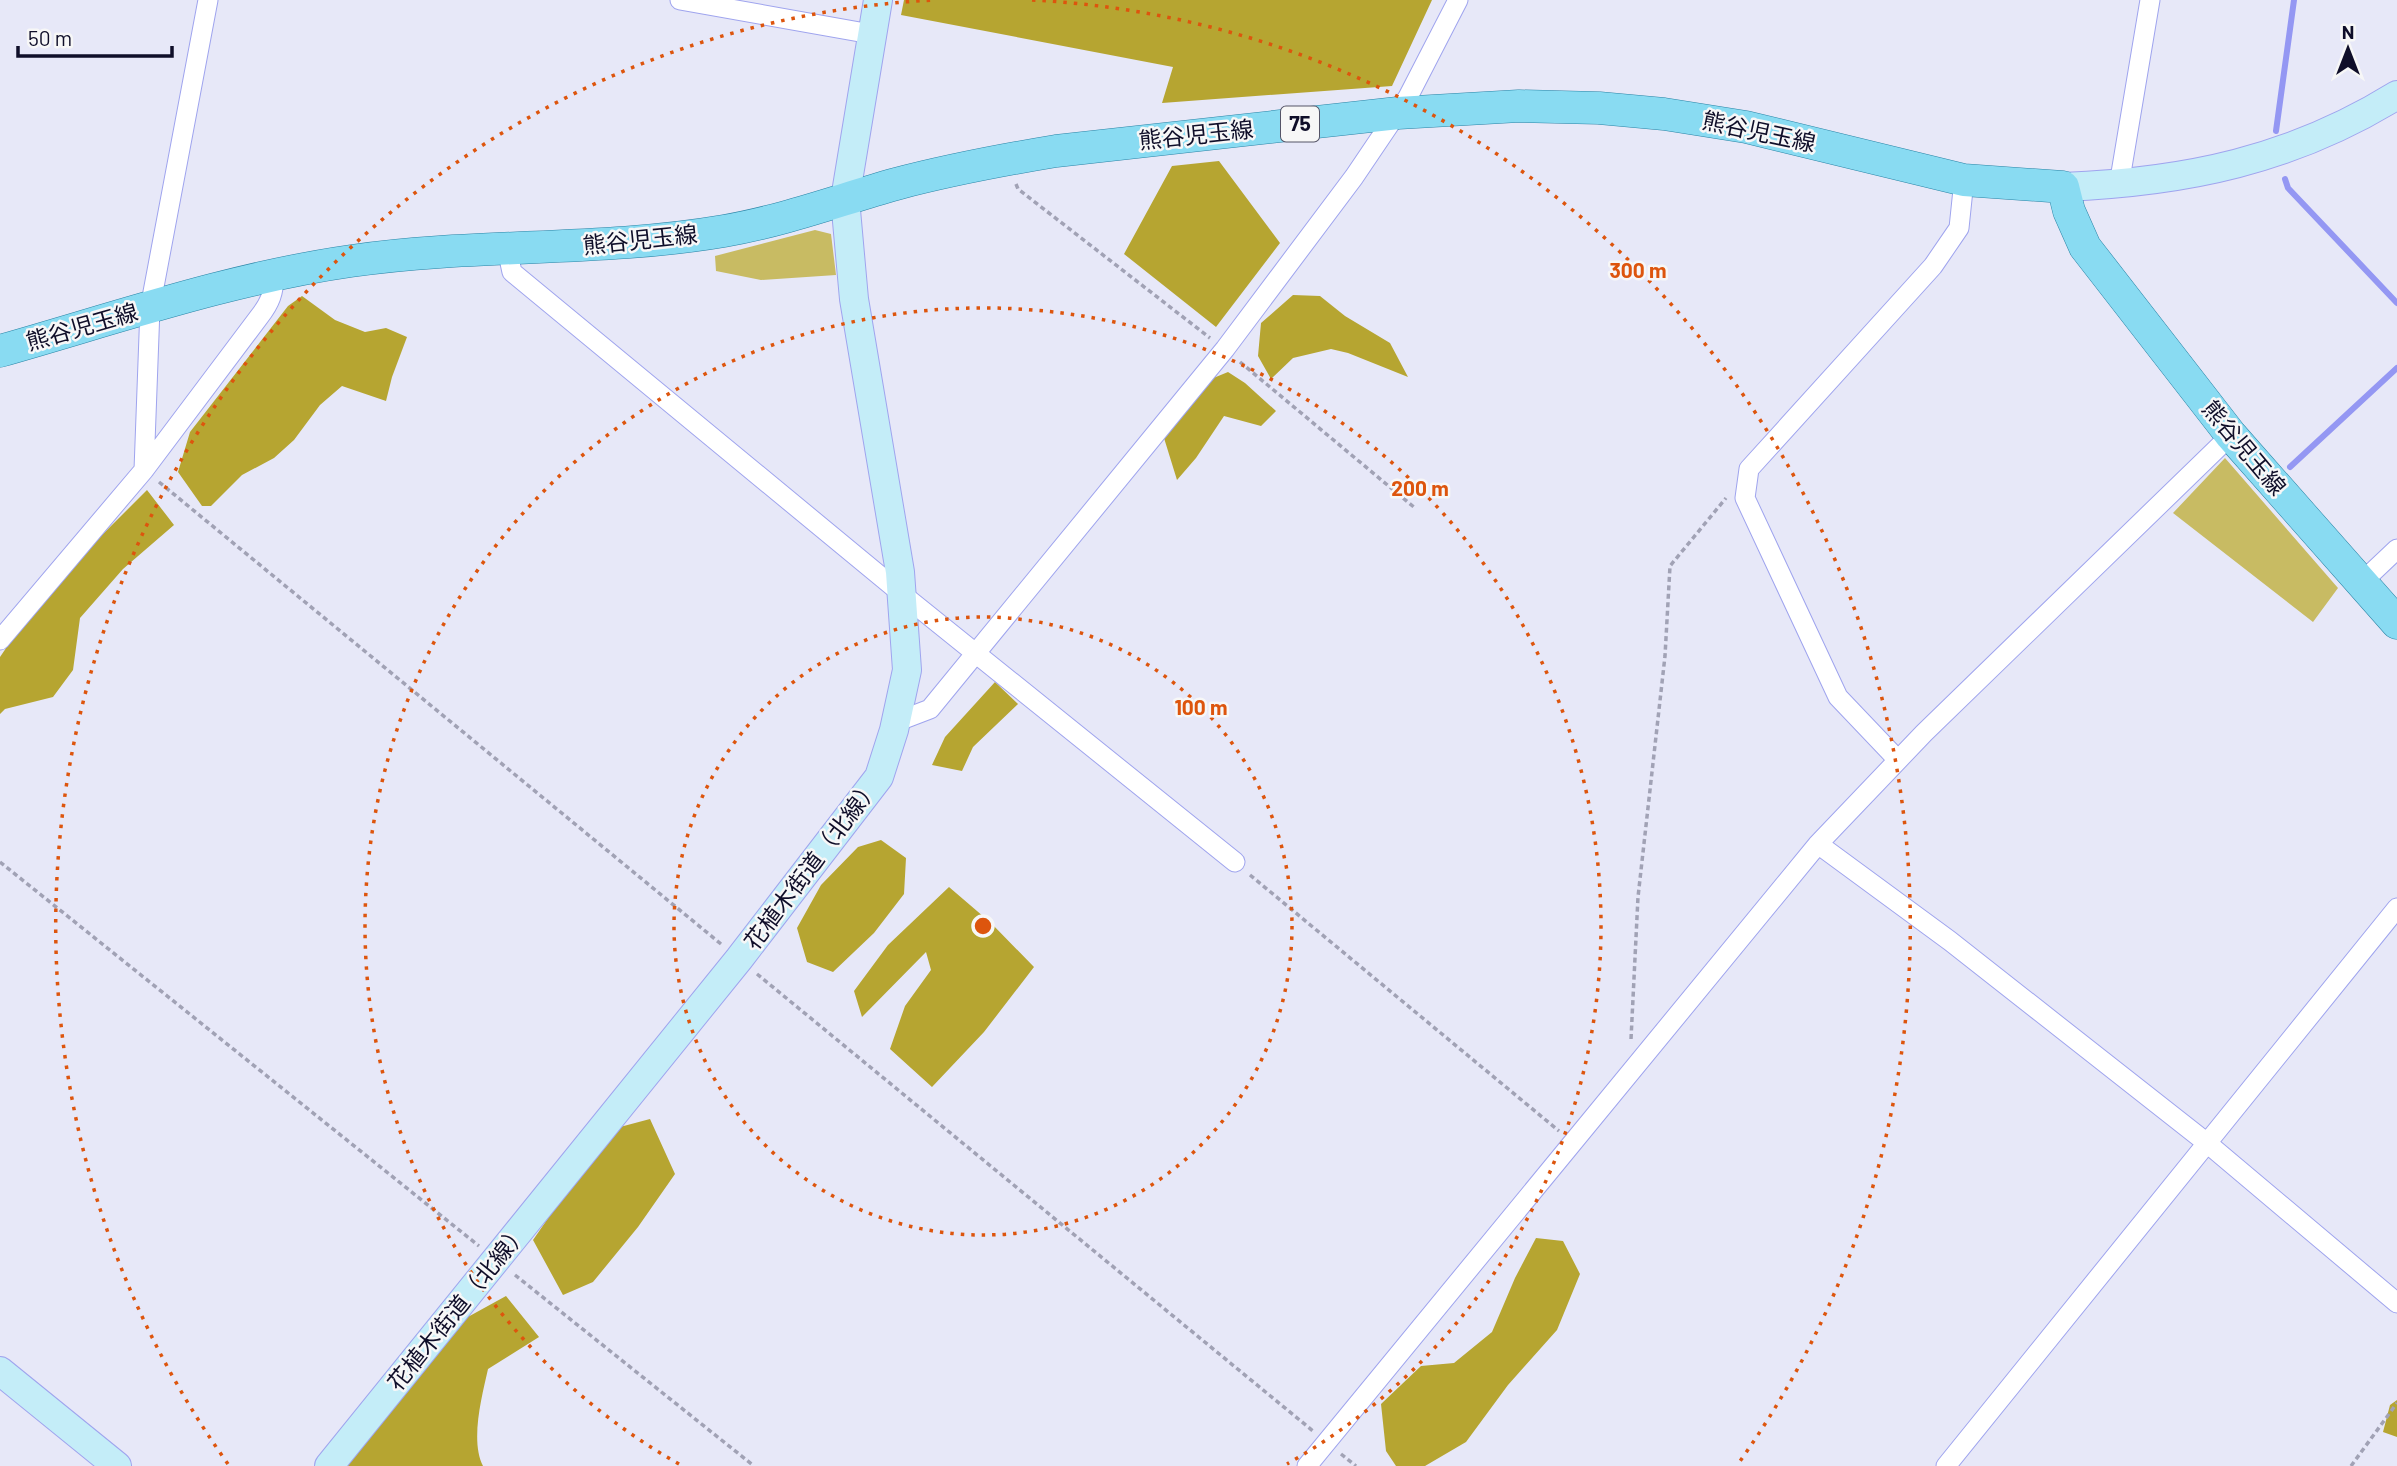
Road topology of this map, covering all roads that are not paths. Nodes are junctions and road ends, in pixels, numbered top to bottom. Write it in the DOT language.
graph roads {
  1 [pos="208,0"];
  2 [pos="680,0"];
  3 [pos="878,0"];
  4 [pos="1458,0"];
  5 [pos="2150,0"];
  6 [pos="871,34"];
  7 [pos="2397,95"];
  8 [pos="1398,113"];
  9 [pos="1964,180"];
  10 [pos="2119,185"];
  11 [pos="2063,187"];
  12 [pos="845,199"];
  13 [pos="507,249"];
  14 [pos="274,275"];
  15 [pos="150,308"];
  16 [pos="0,351"];
  17 [pos="2231,435"];
  18 [pos="144,470"];
  19 [pos="2397,549"];
  20 [pos="2361,583"];
  21 [pos="902,594"];
  22 [pos="2397,623"];
  23 [pos="0,640"];
  24 [pos="974,652"];
  25 [pos="896,722"];
  26 [pos="1898,760"];
  27 [pos="1818,844"];
  28 [pos="1235,862"];
  29 [pos="2397,908"];
  30 [pos="2207,1143"];
  31 [pos="2397,1303"];
  32 [pos="0,1371"];
  33 [pos="117,1466"];
  34 [pos="329,1466"];
  35 [pos="1307,1466"];
  36 [pos="1946,1466"];
  1 -- 15 [label="street"];
  2 -- 6 [label="street"];
  3 -- 6 [label="street, 花植木街道（北線）"];
  4 -- 8 [label="street"];
  5 -- 10 [label="street"];
  6 -- 12 [label="street, 花植木街道（北線）"];
  7 -- 10 [label="street"];
  8 -- 9 [label="main road, 熊谷児玉線 / 75"];
  8 -- 12 [label="main road, 熊谷児玉線 / 75"];
  8 -- 24 [label="street"];
  9 -- 11 [label="main road, 熊谷児玉線 / 75"];
  9 -- 26 [label="street"];
  10 -- 11 [label="street"];
  11 -- 17 [label="main road, 熊谷児玉線"];
  12 -- 13 [label="main road, 熊谷児玉線 / 75"];
  12 -- 21 [label="street, 花植木街道（北線）"];
  13 -- 14 [label="main road, 熊谷児玉線 / 75"];
  13 -- 21 [label="street"];
  14 -- 15 [label="main road, 熊谷児玉線 / 75"];
  14 -- 18 [label="street"];
  15 -- 16 [label="main road, 熊谷児玉線 / 75"];
  15 -- 18 [label="street"];
  17 -- 20 [label="main road, 熊谷児玉線"];
  17 -- 26 [label="street"];
  18 -- 23 [label="street"];
  19 -- 20 [label="street"];
  20 -- 22 [label="main road, 熊谷児玉線"];
  21 -- 24 [label="street"];
  21 -- 25 [label="street, 花植木街道（北線）"];
  24 -- 25 [label="street"];
  24 -- 28 [label="street"];
  25 -- 34 [label="street, 花植木街道（北線）"];
  26 -- 27 [label="street"];
  27 -- 30 [label="street"];
  27 -- 35 [label="street"];
  29 -- 30 [label="street"];
  30 -- 31 [label="street"];
  30 -- 36 [label="street"];
  32 -- 33 [label="street"];
}
